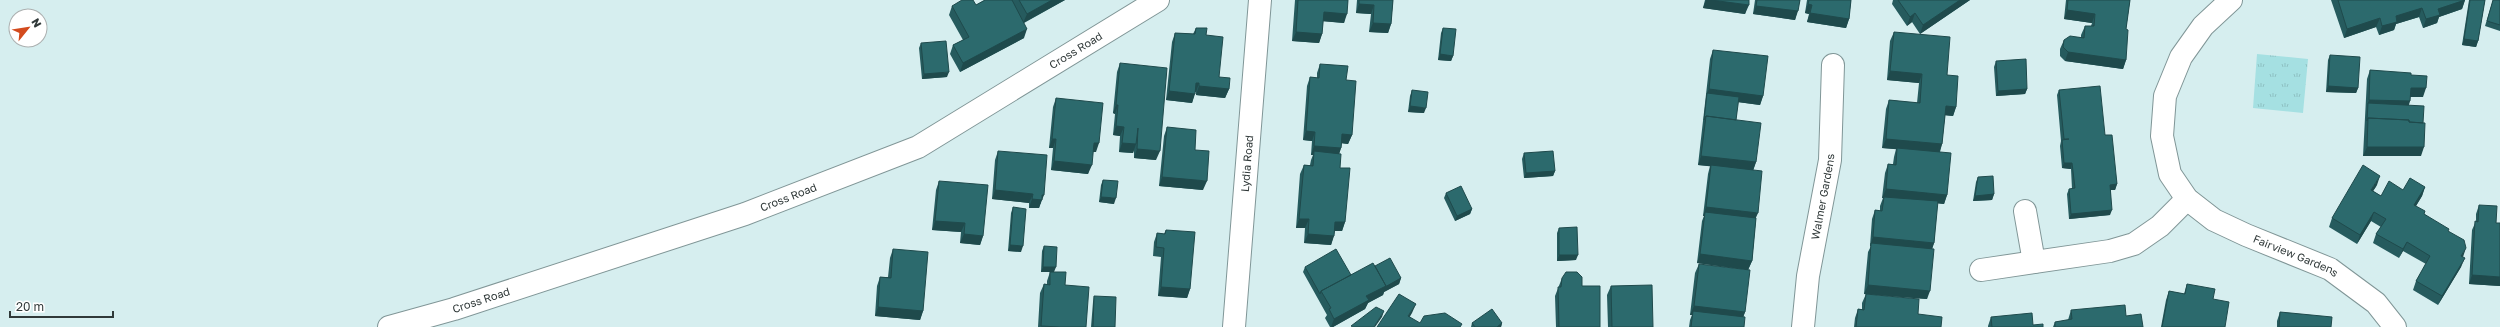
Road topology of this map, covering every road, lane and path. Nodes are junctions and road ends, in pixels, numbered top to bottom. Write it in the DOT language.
graph roads {
  1 [pos="1158,0"];
  2 [pos="1260,0"];
  3 [pos="2231,0"];
  4 [pos="1833,65"];
  5 [pos="2187,199"];
  6 [pos="2025,211"];
  7 [pos="2034,262"];
  8 [pos="1981,270"];
  9 [pos="389,327"];
  10 [pos="1234,327"];
  11 [pos="1803,327"];
  12 [pos="2395,327"];
  1 -- 9 [label="street, Cross Road"];
  2 -- 10 [label="street, Lydia Road"];
  3 -- 5 [label="street, Fairview Gardens"];
  4 -- 11 [label="street, Walmer Gardens"];
  5 -- 7 [label="street"];
  5 -- 12 [label="street, Fairview Gardens"];
  6 -- 7 [label="street"];
  7 -- 8 [label="street"];
}
